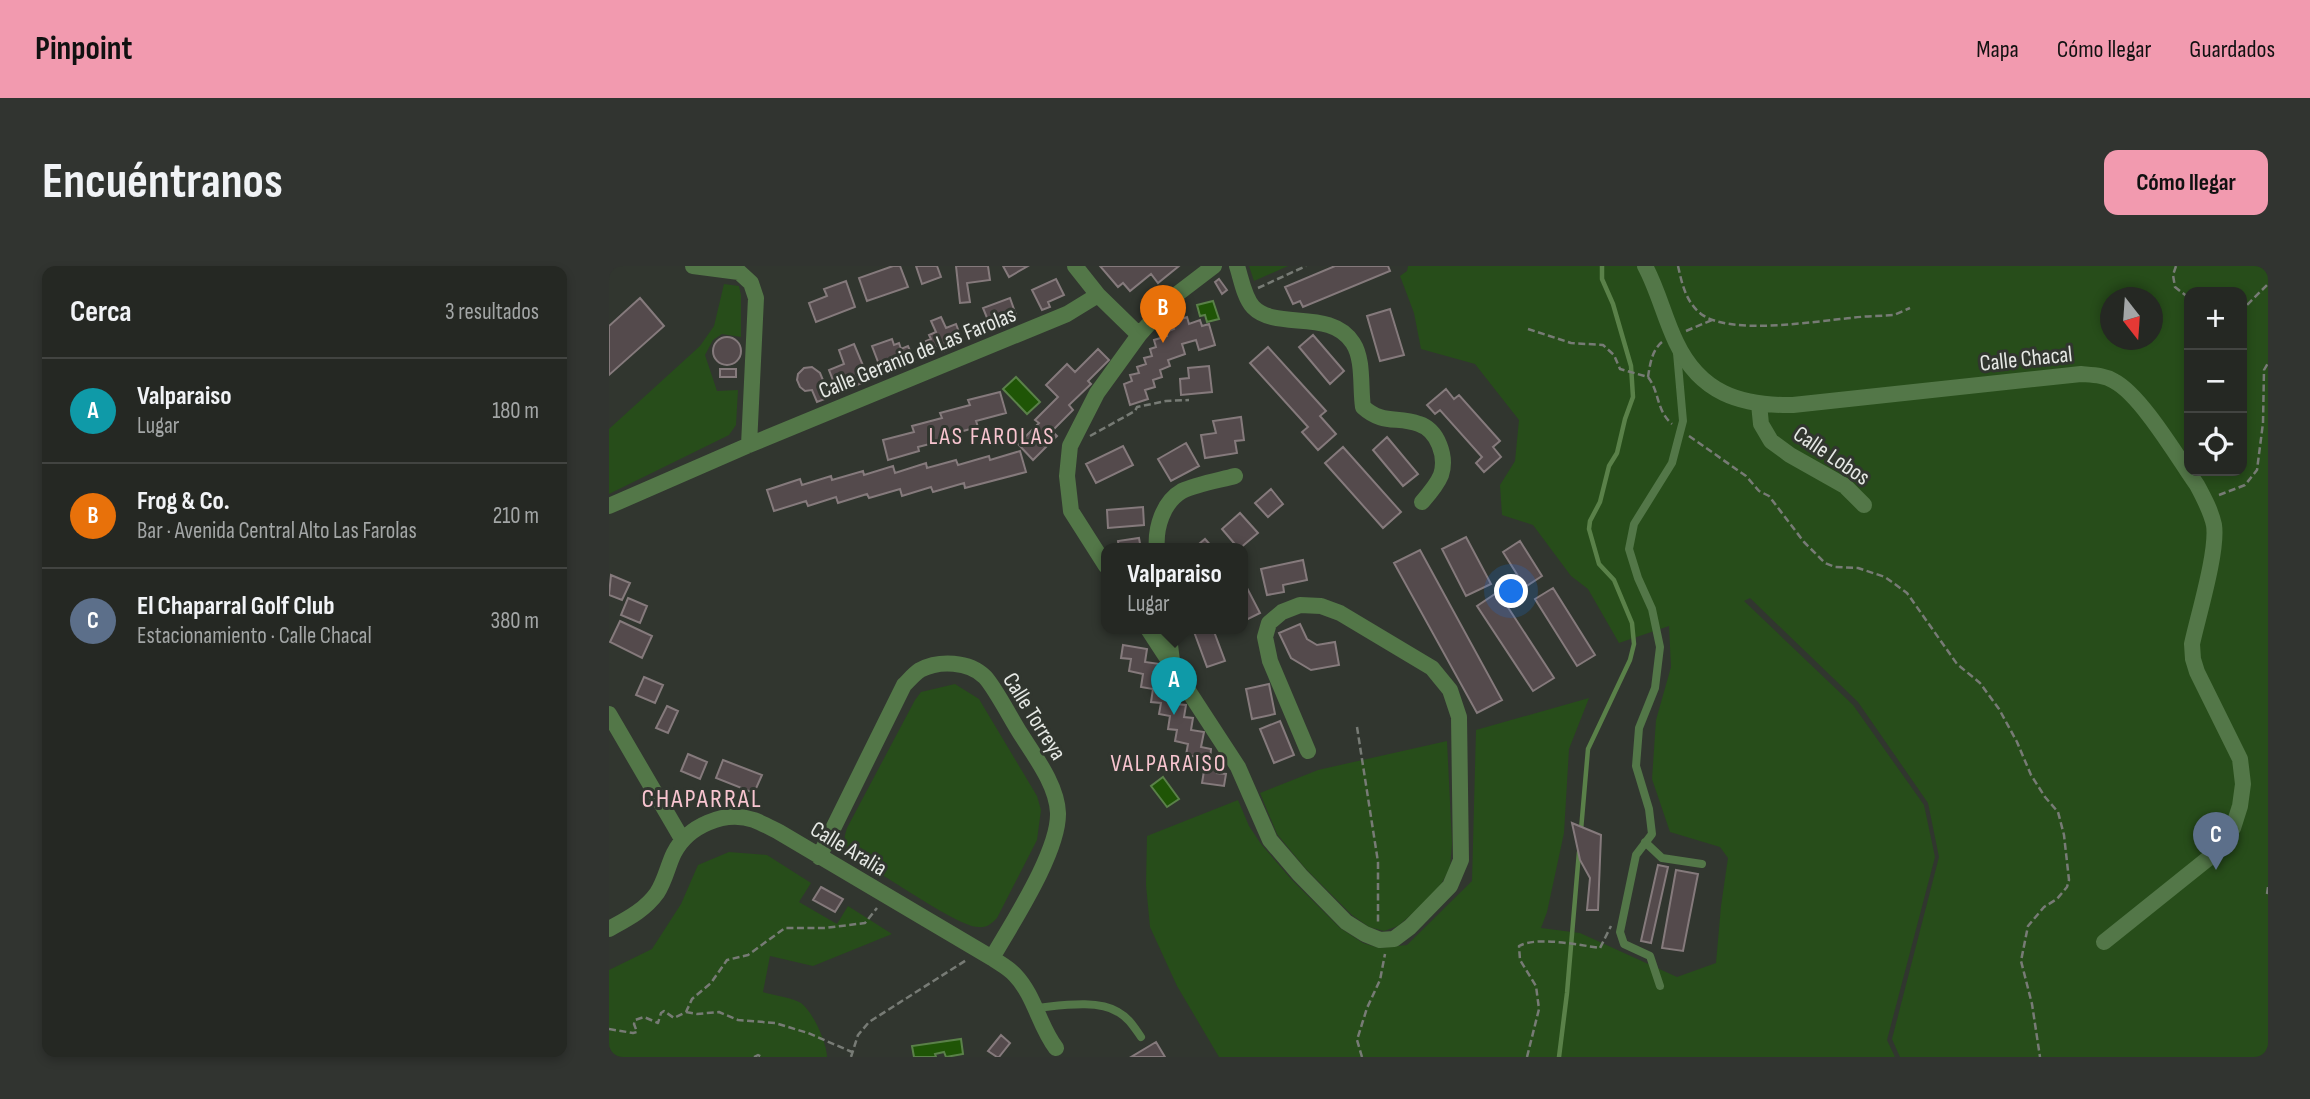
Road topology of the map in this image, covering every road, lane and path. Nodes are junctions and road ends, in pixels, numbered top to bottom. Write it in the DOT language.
graph roads {
  1 [pos="693,266"];
  2 [pos="1075,266"];
  3 [pos="1214,266"];
  4 [pos="1237,266"];
  5 [pos="1306,266"];
  6 [pos="1644,266"];
  7 [pos="1678,266"];
  8 [pos="2176,266"];
  9 [pos="2268,284"];
  10 [pos="1246,293"];
  11 [pos="2184,294"];
  12 [pos="1098,295"];
  13 [pos="2247,305"];
  14 [pos="1910,308"];
  15 [pos="1712,320"];
  16 [pos="1528,330"];
  17 [pos="1139,335"];
  18 [pos="1676,339"];
  19 [pos="2268,363"];
  20 [pos="1647,377"];
  21 [pos="1189,400"];
  22 [pos="1759,404"];
  23 [pos="1680,431"];
  24 [pos="1075,437"];
  25 [pos="749,445"];
  26 [pos="1235,476"];
  27 [pos="2206,500"];
  28 [pos="1422,502"];
  29 [pos="1864,505"];
  30 [pos="609,506"];
  31 [pos="1156,543"];
  32 [pos="1101,558"];
  33 [pos="1151,634"];
  34 [pos="1169,634"];
  35 [pos="1173,667"];
  36 [pos="609,714"];
  37 [pos="1357,727"];
  38 [pos="1308,751"];
  39 [pos="682,839"];
  40 [pos="1646,842"];
  41 [pos="819,857"];
  42 [pos="1702,864"];
  43 [pos="2268,887"];
  44 [pos="2267,894"];
  45 [pos="886,897"];
  46 [pos="1625,909"];
  47 [pos="609,929"];
  48 [pos="1380,940"];
  49 [pos="2104,942"];
  50 [pos="986,955"];
  51 [pos="1660,986"];
  52 [pos="1035,1008"];
  53 [pos="686,1012"];
  54 [pos="609,1029"];
  55 [pos="1141,1037"];
  56 [pos="1056,1048"];
  57 [pos="851,1055"];
  58 [pos="754,1057"];
  59 [pos="762,1057"];
  60 [pos="1362,1057"];
  61 [pos="1527,1057"];
  62 [pos="2040,1057"];
  1 -- 25 [label="street"];
  2 -- 12 [label="street"];
  3 -- 17 [label="street"];
  4 -- 10 [label="street"];
  5 -- 10 [label="path"];
  6 -- 18 [label="street, Calle Chacal"];
  7 -- 15 [label="path"];
  8 -- 11 [label="path"];
  9 -- 13 [label="path"];
  10 -- 28 [label="street"];
  12 -- 17 [label="street"];
  12 -- 25 [label="street, Calle Geranio de Las Farolas"];
  14 -- 15 [label="path"];
  15 -- 18 [label="path"];
  16 -- 20 [label="path"];
  17 -- 24 [label="street"];
  18 -- 20 [label="path"];
  18 -- 22 [label="street, Calle Chacal"];
  18 -- 23 [label="lane"];
  19 -- 27 [label="path"];
  20 -- 23 [label="path"];
  21 -- 24 [label="path"];
  22 -- 27 [label="street, Calle Chacal"];
  22 -- 29 [label="street, Calle Lobos"];
  23 -- 40 [label="lane"];
  23 -- 62 [label="path"];
  24 -- 32 [label="street"];
  25 -- 30 [label="street, Calle Geranio de Las Farolas"];
  26 -- 31 [label="street"];
  27 -- 49 [label="street, Calle Chacal"];
  33 -- 35 [label="street"];
  34 -- 35 [label="street"];
  35 -- 48 [label="street"];
  36 -- 39 [label="street"];
  37 -- 48 [label="path"];
  38 -- 48 [label="street"];
  39 -- 41 [label="street, Calle Aralia"];
  39 -- 47 [label="street"];
  40 -- 42 [label="lane"];
  40 -- 46 [label="lane"];
  41 -- 45 [label="street, Calle Aralia"];
  41 -- 50 [label="street, Calle Torreya"];
  43 -- 44 [label="path"];
  45 -- 50 [label="street, Calle Aralia"];
  45 -- 53 [label="path"];
  46 -- 51 [label="lane"];
  46 -- 61 [label="path"];
  48 -- 60 [label="path"];
  50 -- 52 [label="street, Calle Aralia"];
  50 -- 57 [label="path"];
  52 -- 55 [label="lane"];
  52 -- 56 [label="street, Calle Aralia"];
  53 -- 54 [label="path"];
  53 -- 57 [label="path"];
  58 -- 59 [label="path"];
}
